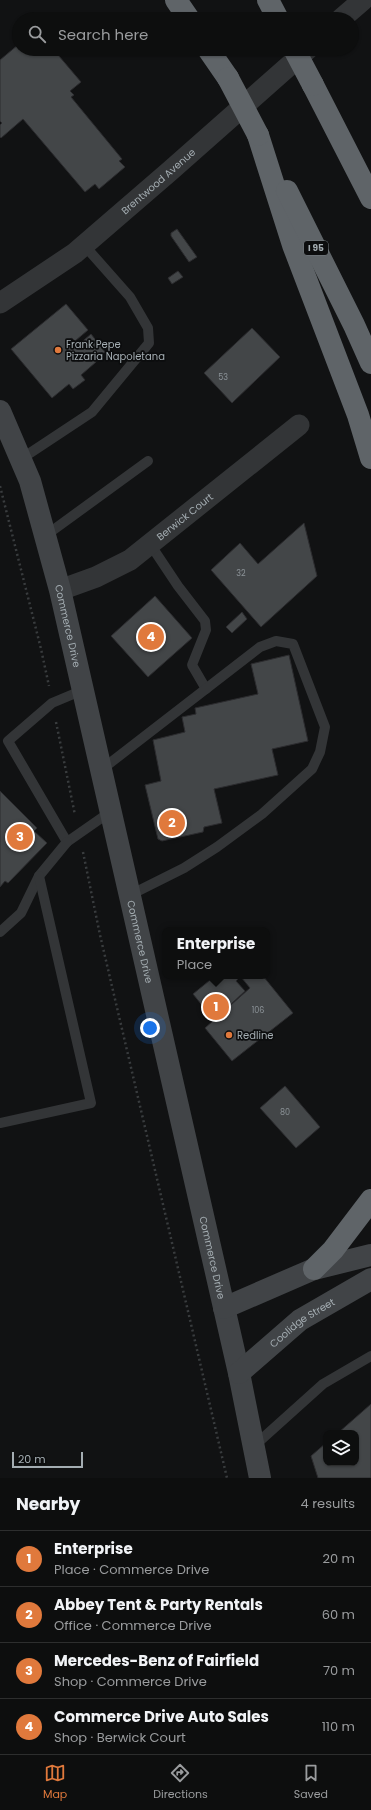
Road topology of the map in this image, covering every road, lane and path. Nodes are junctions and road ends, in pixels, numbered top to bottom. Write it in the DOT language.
graph roads {
  1 [pos="176,0"];
  2 [pos="187,0"];
  3 [pos="269,0"];
  4 [pos="363,0"];
  5 [pos="184,12"];
  6 [pos="193,12"];
  7 [pos="275,12"];
  8 [pos="349,12"];
  9 [pos="213,56"];
  10 [pos="217,56"];
  11 [pos="298,56"];
  12 [pos="300,56"];
  13 [pos="228,78"];
  14 [pos="258,135"];
  15 [pos="371,198"];
  16 [pos="84,245"];
  17 [pos="0,303"];
  18 [pos="371,363"];
  19 [pos="0,411"];
  20 [pos="299,424"];
  21 [pos="5,438"];
  22 [pos="371,458"];
  23 [pos="21,459"];
  24 [pos="148,461"];
  25 [pos="0,486"];
  26 [pos="45,536"];
  27 [pos="150,544"];
  28 [pos="60,590"];
  29 [pos="206,689"];
  30 [pos="82,690"];
  31 [pos="52,703"];
  32 [pos="4,742"];
  33 [pos="101,770"];
  34 [pos="110,812"];
  35 [pos="80,834"];
  36 [pos="67,842"];
  37 [pos="39,876"];
  38 [pos="130,895"];
  39 [pos="0,932"];
  40 [pos="0,1123"];
  41 [pos="371,1200"];
  42 [pos="371,1255"];
  43 [pos="314,1269"];
  44 [pos="371,1279"];
  45 [pos="224,1308"];
  46 [pos="371,1356"];
  47 [pos="238,1373"];
  48 [pos="253,1447"];
  49 [pos="227,1478"];
  50 [pos="260,1478"];
  1 -- 5 [label="highway"];
  2 -- 6 [label="highway"];
  3 -- 7 [label="highway"];
  4 -- 8 [label="street"];
  9 -- 13 [label="highway"];
  10 -- 13 [label="highway, I 95"];
  11 -- 15 [label="highway, bridge"];
  12 -- 16 [label="street, Brentwood Avenue"];
  13 -- 14 [label="highway, I 95, bridge"];
  14 -- 18 [label="highway, I 95"];
  14 -- 22 [label="highway"];
  16 -- 17 [label="street, Brentwood Avenue"];
  16 -- 23 [label="lane"];
  19 -- 21 [label="main road, Commerce Drive"];
  20 -- 27 [label="street, Berwick Court"];
  21 -- 23 [label="main road, Commerce Drive"];
  23 -- 26 [label="main road, Commerce Drive"];
  24 -- 26 [label="lane"];
  25 -- 31 [label="path"];
  26 -- 28 [label="main road, Commerce Drive"];
  27 -- 28 [label="street, Berwick Court"];
  27 -- 29 [label="lane"];
  28 -- 30 [label="main road, Commerce Drive"];
  29 -- 33 [label="lane"];
  29 -- 38 [label="lane"];
  30 -- 31 [label="lane"];
  30 -- 33 [label="main road, Commerce Drive"];
  31 -- 32 [label="lane"];
  31 -- 35 [label="path"];
  32 -- 36 [label="lane"];
  33 -- 34 [label="main road, Commerce Drive"];
  34 -- 35 [label="lane"];
  34 -- 38 [label="main road, Commerce Drive"];
  35 -- 36 [label="lane"];
  35 -- 49 [label="path"];
  36 -- 37 [label="lane"];
  37 -- 39 [label="lane"];
  37 -- 40 [label="lane"];
  38 -- 45 [label="main road, Commerce Drive"];
  41 -- 43 [label="highway"];
  42 -- 43 [label="main road"];
  43 -- 45 [label="main road"];
  44 -- 47 [label="main road, Coolidge Street"];
  45 -- 47 [label="main road, Commerce Drive"];
  46 -- 48 [label="lane"];
  47 -- 48 [label="main road, Commerce Drive"];
  48 -- 50 [label="main road, Commerce Drive"];
}
